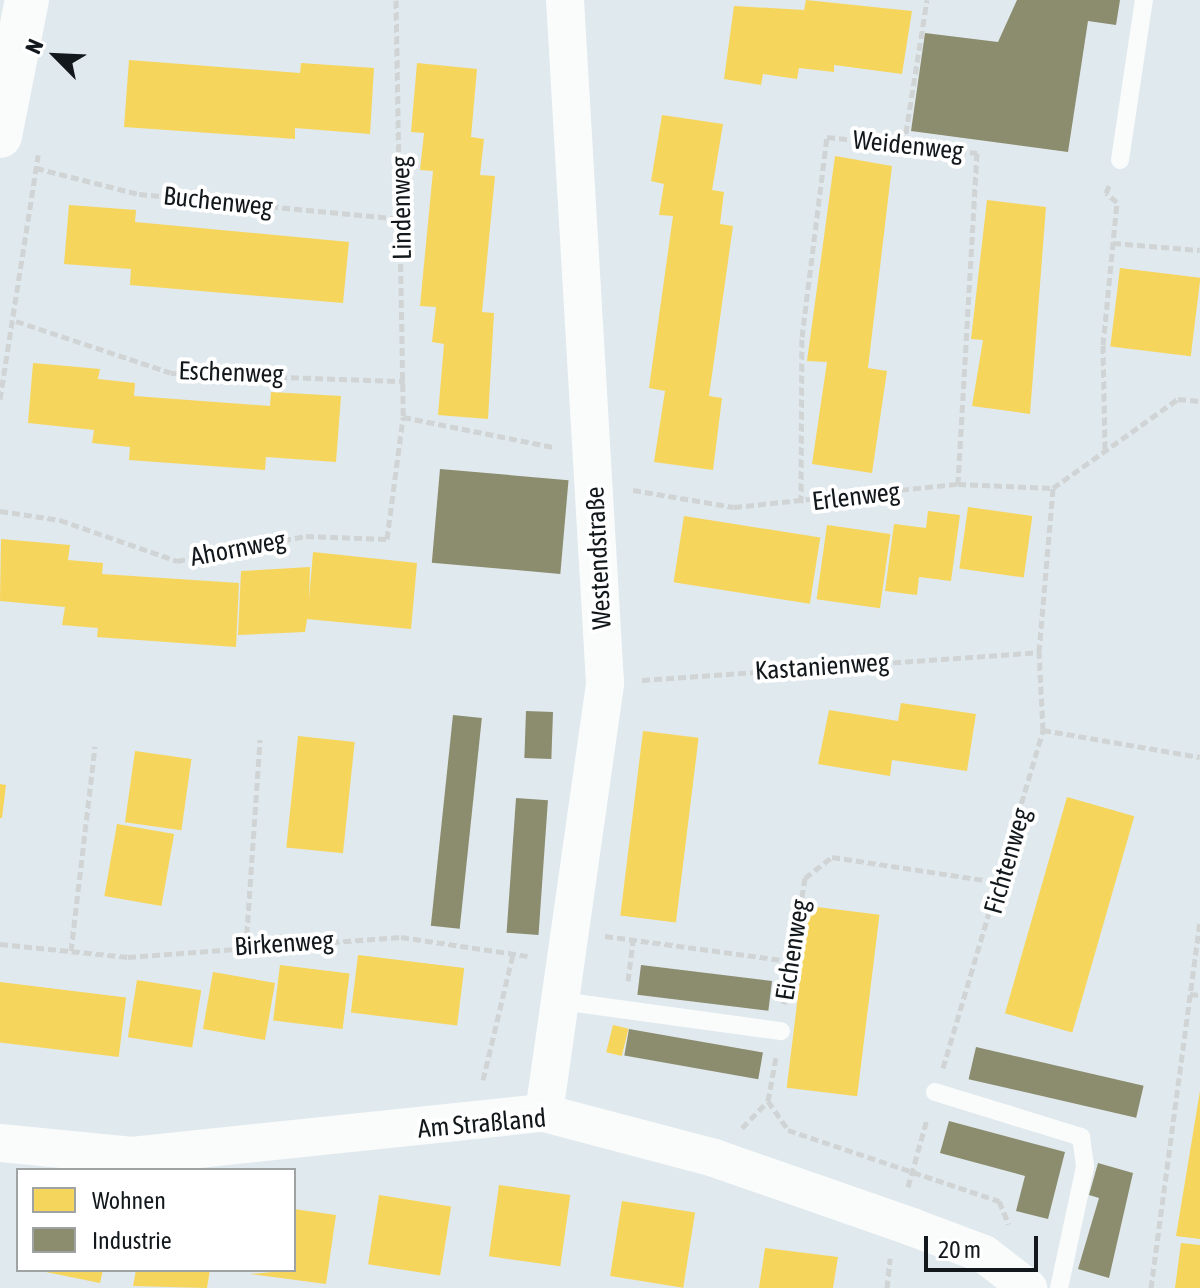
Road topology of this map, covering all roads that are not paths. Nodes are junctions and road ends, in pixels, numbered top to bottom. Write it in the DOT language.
graph roads {
  1 [pos="27,0"];
  2 [pos="565,0"];
  3 [pos="1144,0"];
  4 [pos="4,93"];
  5 [pos="21,137"];
  6 [pos="1120,160"];
  7 [pos="561,1001"];
  8 [pos="781,1031"];
  9 [pos="935,1092"];
  10 [pos="544,1113"];
  11 [pos="0,1143"];
  12 [pos="1050,1285"];
  1 -- 4 [label="street"];
  2 -- 7 [label="street, Westendstraße"];
  3 -- 6 [label="lane"];
  4 -- 5 [label="street"];
  7 -- 8 [label="lane"];
  7 -- 10 [label="street, Westendstraße"];
  9 -- 12 [label="lane"];
  10 -- 11 [label="street, Am Straßland"];
  10 -- 12 [label="street, Am Straßland"];
}
